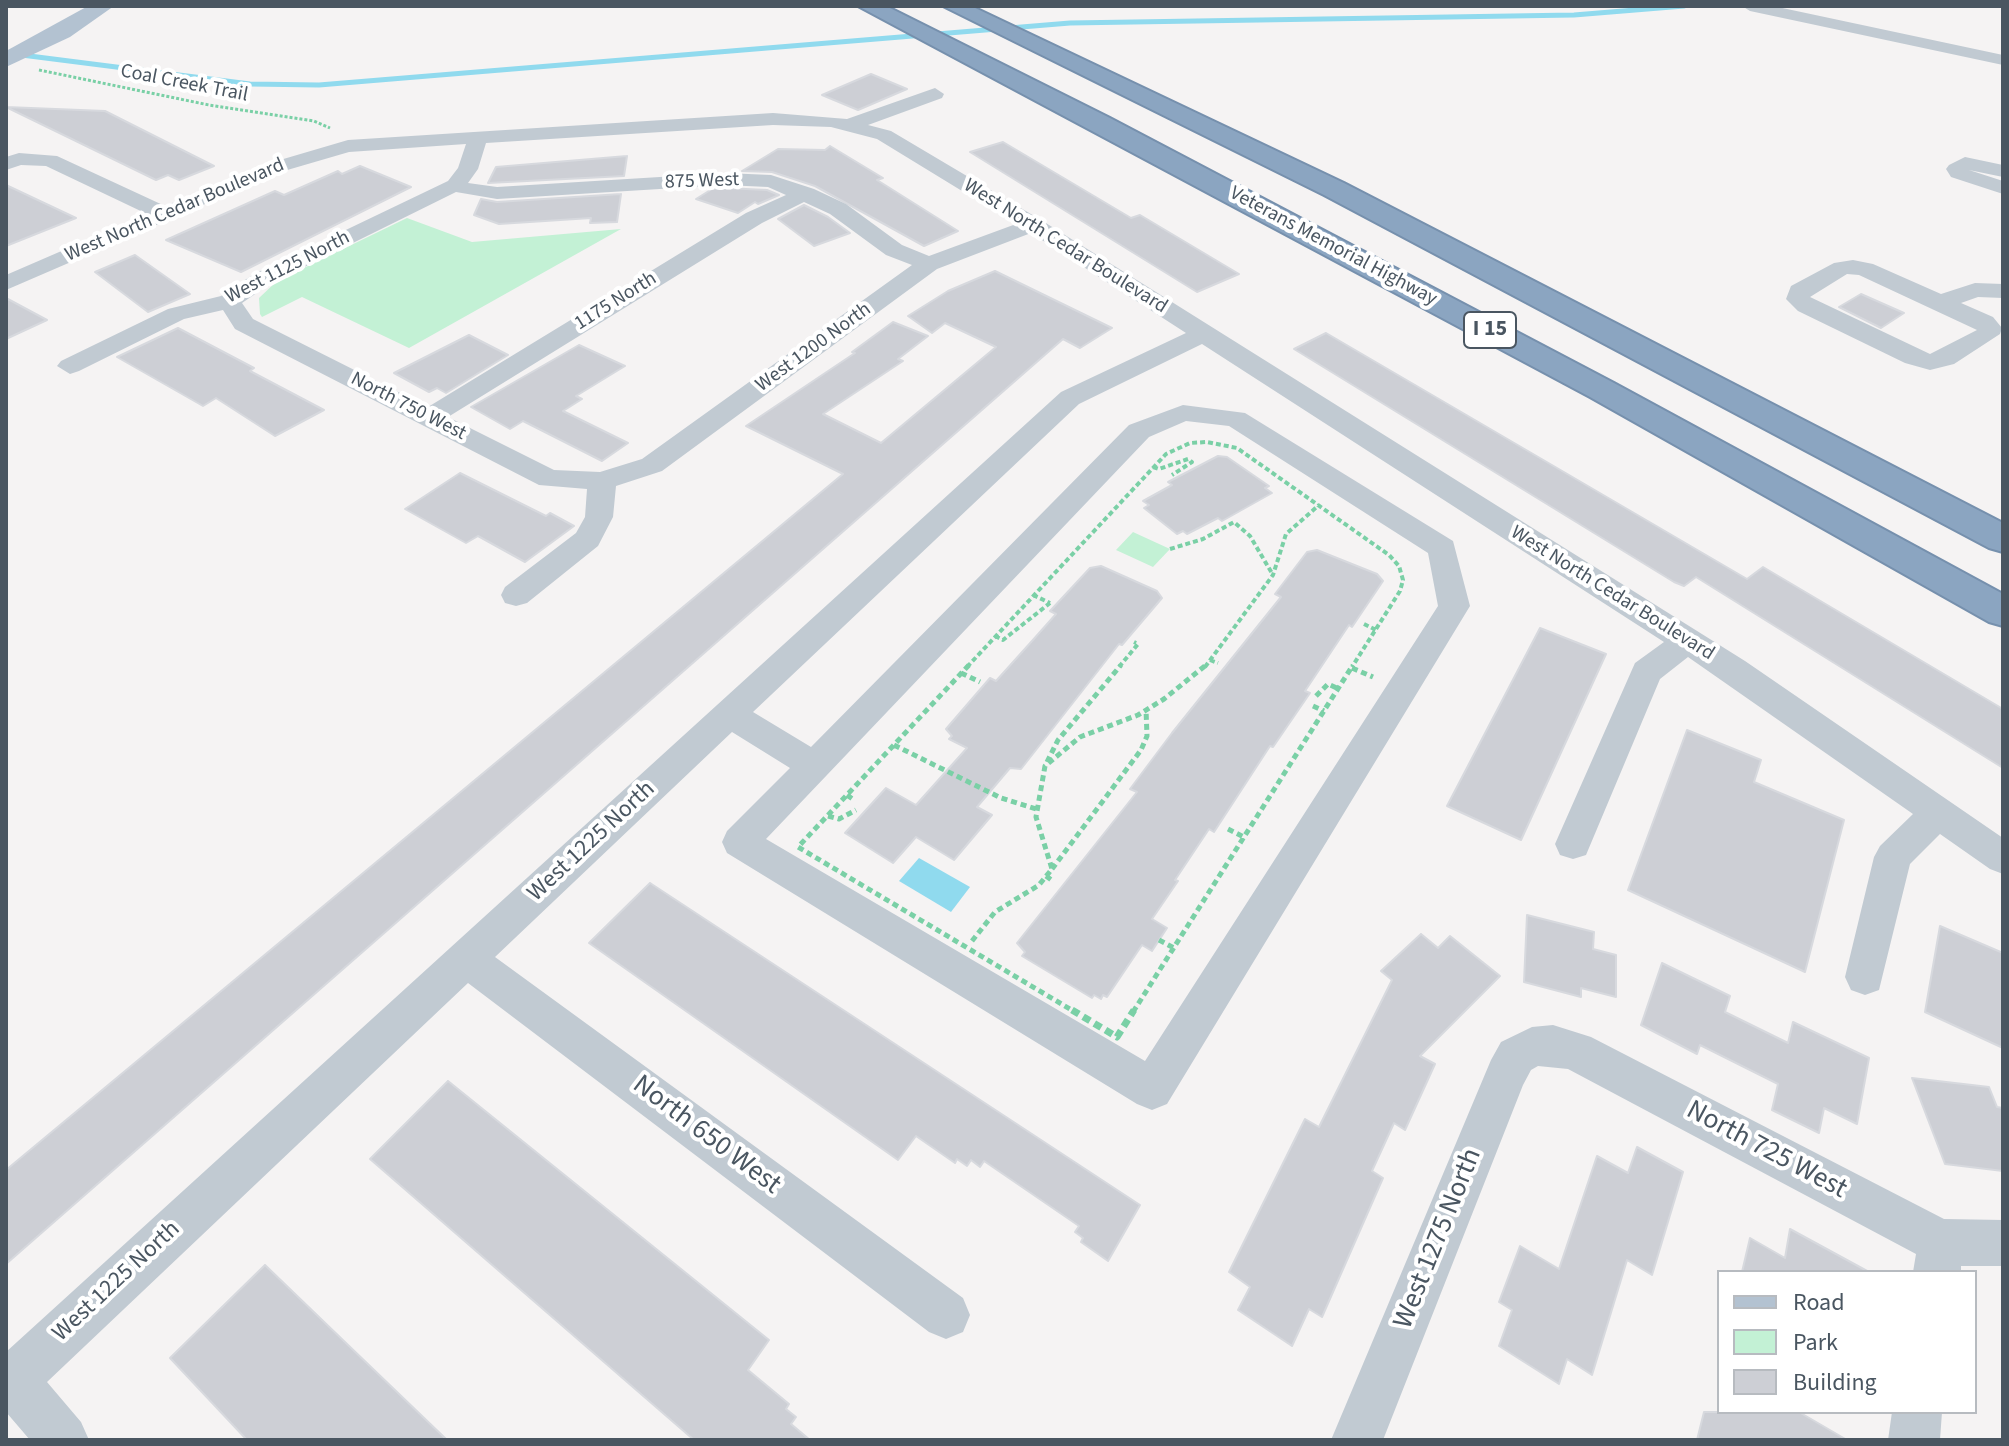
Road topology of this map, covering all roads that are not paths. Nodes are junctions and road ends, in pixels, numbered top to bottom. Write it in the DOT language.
graph roads {
  1 [pos="103,6"];
  2 [pos="1756,7"];
  3 [pos="875,9"];
  4 [pos="960,9"];
  5 [pos="6,60"];
  6 [pos="2003,60"];
  7 [pos="935,94"];
  8 [pos="847,126"];
  9 [pos="478,136"];
  10 [pos="13,161"];
  11 [pos="2003,171"];
  12 [pos="455,185"];
  13 [pos="2003,188"];
  14 [pos="807,193"];
  15 [pos="164,214"];
  16 [pos="1033,225"];
  17 [pos="929,264"];
  18 [pos="6,283"];
  19 [pos="2003,291"];
  20 [pos="229,301"];
  21 [pos="1940,303"];
  22 [pos="1203,334"];
  23 [pos="70,366"];
  24 [pos="430,417"];
  25 [pos="602,481"];
  26 [pos="2003,539"];
  27 [pos="516,595"];
  28 [pos="2003,612"];
  29 [pos="1687,641"];
  30 [pos="729,714"];
  31 [pos="813,765"];
  32 [pos="1938,813"];
  33 [pos="1573,844"];
  34 [pos="2003,858"];
  35 [pos="466,958"];
  36 [pos="1865,977"];
  37 [pos="1532,1047"];
  38 [pos="2003,1243"];
  39 [pos="1939,1257"];
  40 [pos="946,1315"];
  41 [pos="9,1383"];
  42 [pos="1917,1414"];
  43 [pos="63,1440"];
  44 [pos="1357,1440"];
  45 [pos="1914,1440"];
  1 -- 5 [label="main road"];
  2 -- 6 [label="street"];
  3 -- 28 [label="highway, Veterans Memorial Highway / I 15"];
  4 -- 26 [label="highway, I 15"];
  7 -- 8 [label="street"];
  8 -- 9 [label="street, West North Cedar Boulevard"];
  8 -- 16 [label="street, West North Cedar Boulevard"];
  9 -- 12 [label="street"];
  9 -- 15 [label="street, West North Cedar Boulevard"];
  10 -- 15 [label="street"];
  11 -- 13 [label="street"];
  12 -- 14 [label="street, 875 West"];
  12 -- 20 [label="street, West 1125 North"];
  14 -- 17 [label="street, 875 West"];
  14 -- 24 [label="street, 1175 North"];
  15 -- 18 [label="street, West North Cedar Boulevard"];
  16 -- 17 [label="street, West 1200 North"];
  16 -- 22 [label="street, West North Cedar Boulevard"];
  17 -- 25 [label="street, West 1200 North"];
  19 -- 21 [label="street"];
  20 -- 23 [label="street, West 1125 North"];
  20 -- 24 [label="street, North 750 West"];
  21 -- 21 [label="street"];
  22 -- 29 [label="street, West North Cedar Boulevard"];
  22 -- 30 [label="street, West 1225 North"];
  24 -- 25 [label="street, North 750 West"];
  25 -- 27 [label="street"];
  29 -- 32 [label="street, West North Cedar Boulevard"];
  29 -- 33 [label="street"];
  30 -- 31 [label="street"];
  30 -- 35 [label="street, West 1225 North"];
  31 -- 31 [label="street"];
  32 -- 34 [label="street, West North Cedar Boulevard"];
  32 -- 36 [label="street"];
  35 -- 40 [label="street, North 650 West"];
  35 -- 41 [label="street, West 1225 North"];
  37 -- 39 [label="street, North 725 West"];
  37 -- 44 [label="street, West 1275 North"];
  38 -- 39 [label="street, North 725 West"];
  41 -- 43 [label="street"];
  42 -- 45 [label="street"];
}
